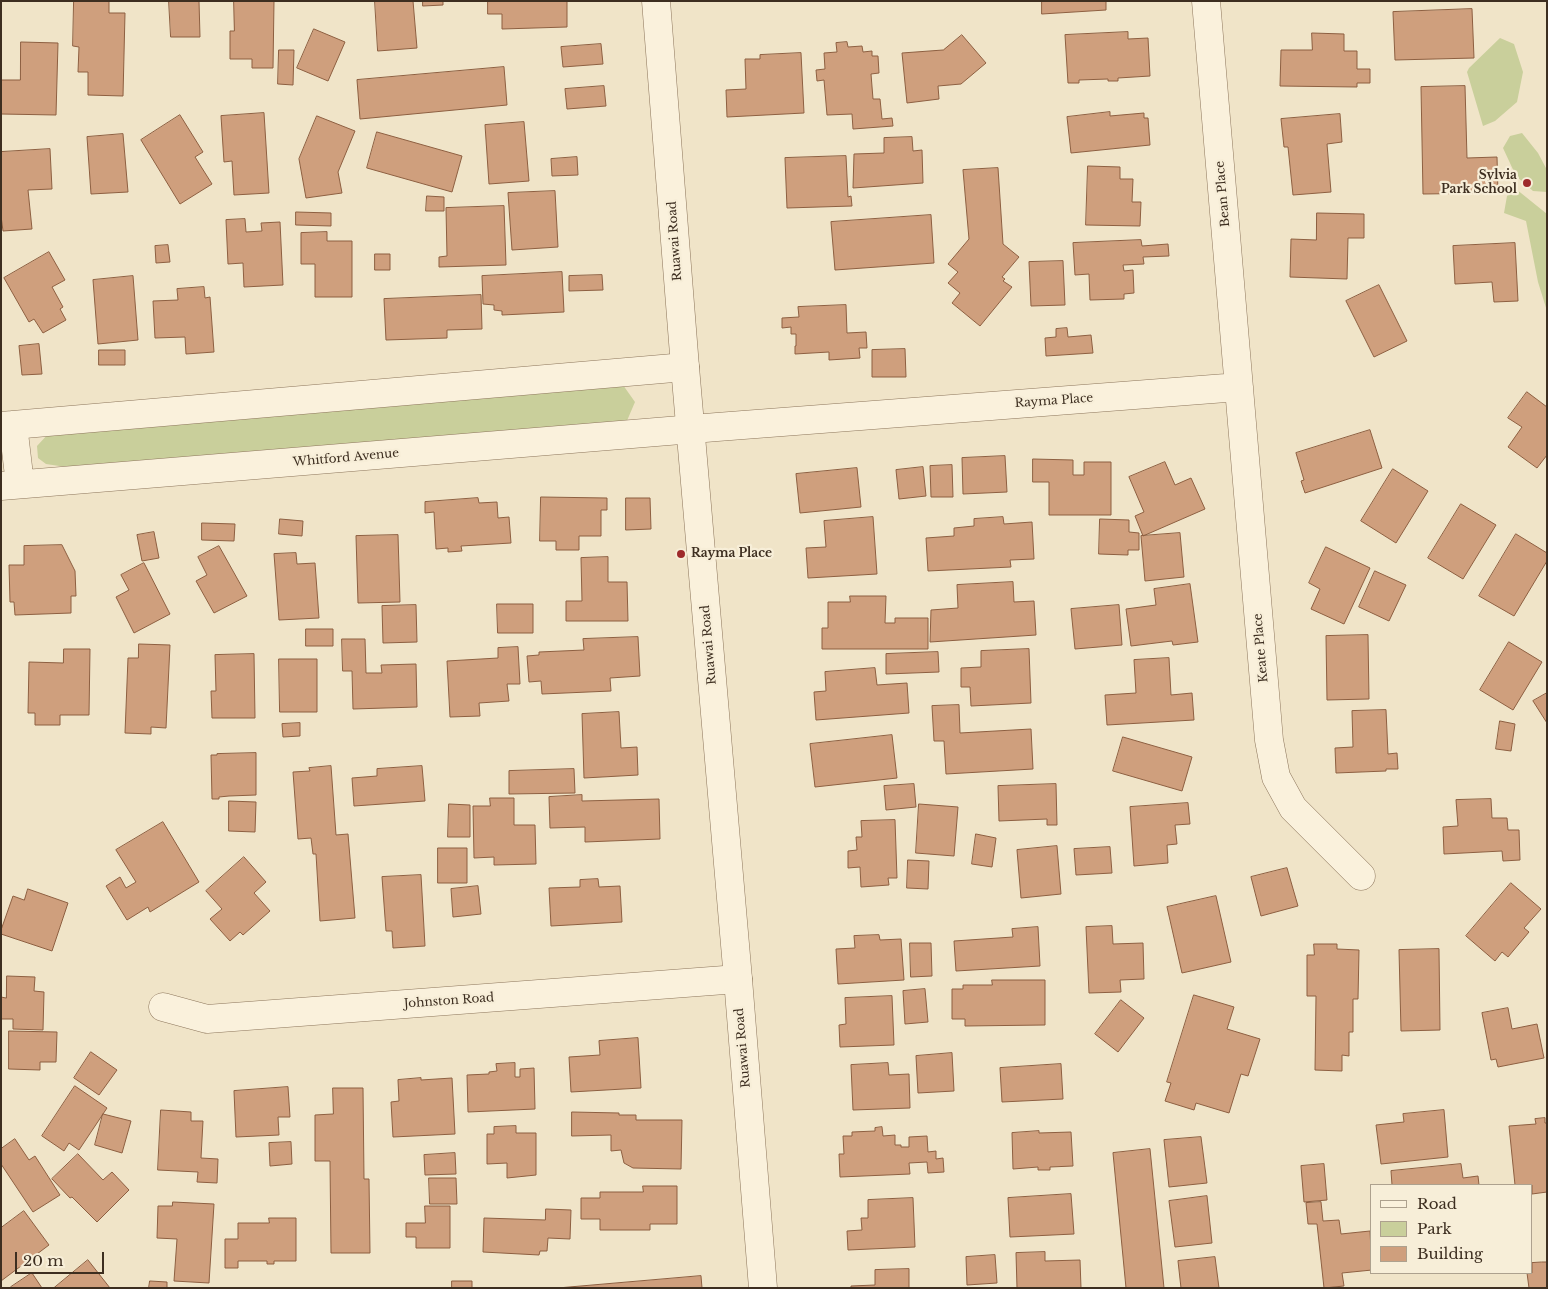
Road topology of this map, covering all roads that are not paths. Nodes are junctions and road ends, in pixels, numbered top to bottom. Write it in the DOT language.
graph roads {
  1 [pos="656,1"];
  2 [pos="1206,1"];
  3 [pos="684,367"];
  4 [pos="1239,387"];
  5 [pos="7,425"];
  6 [pos="690,430"];
  7 [pos="11,485"];
  8 [pos="1361,876"];
  9 [pos="738,978"];
  10 [pos="163,1007"];
  11 [pos="762,1288"];
  1 -- 3 [label="street, Ruawai Road"];
  2 -- 4 [label="street, Bean Place"];
  3 -- 5 [label="street"];
  3 -- 6 [label="street, Ruawai Road"];
  4 -- 6 [label="street, Rayma Place"];
  4 -- 8 [label="street, Keate Place"];
  5 -- 7 [label="street"];
  6 -- 7 [label="street, Whitford Avenue"];
  6 -- 9 [label="street, Ruawai Road"];
  9 -- 10 [label="street, Johnston Road"];
  9 -- 11 [label="street, Ruawai Road"];
}
